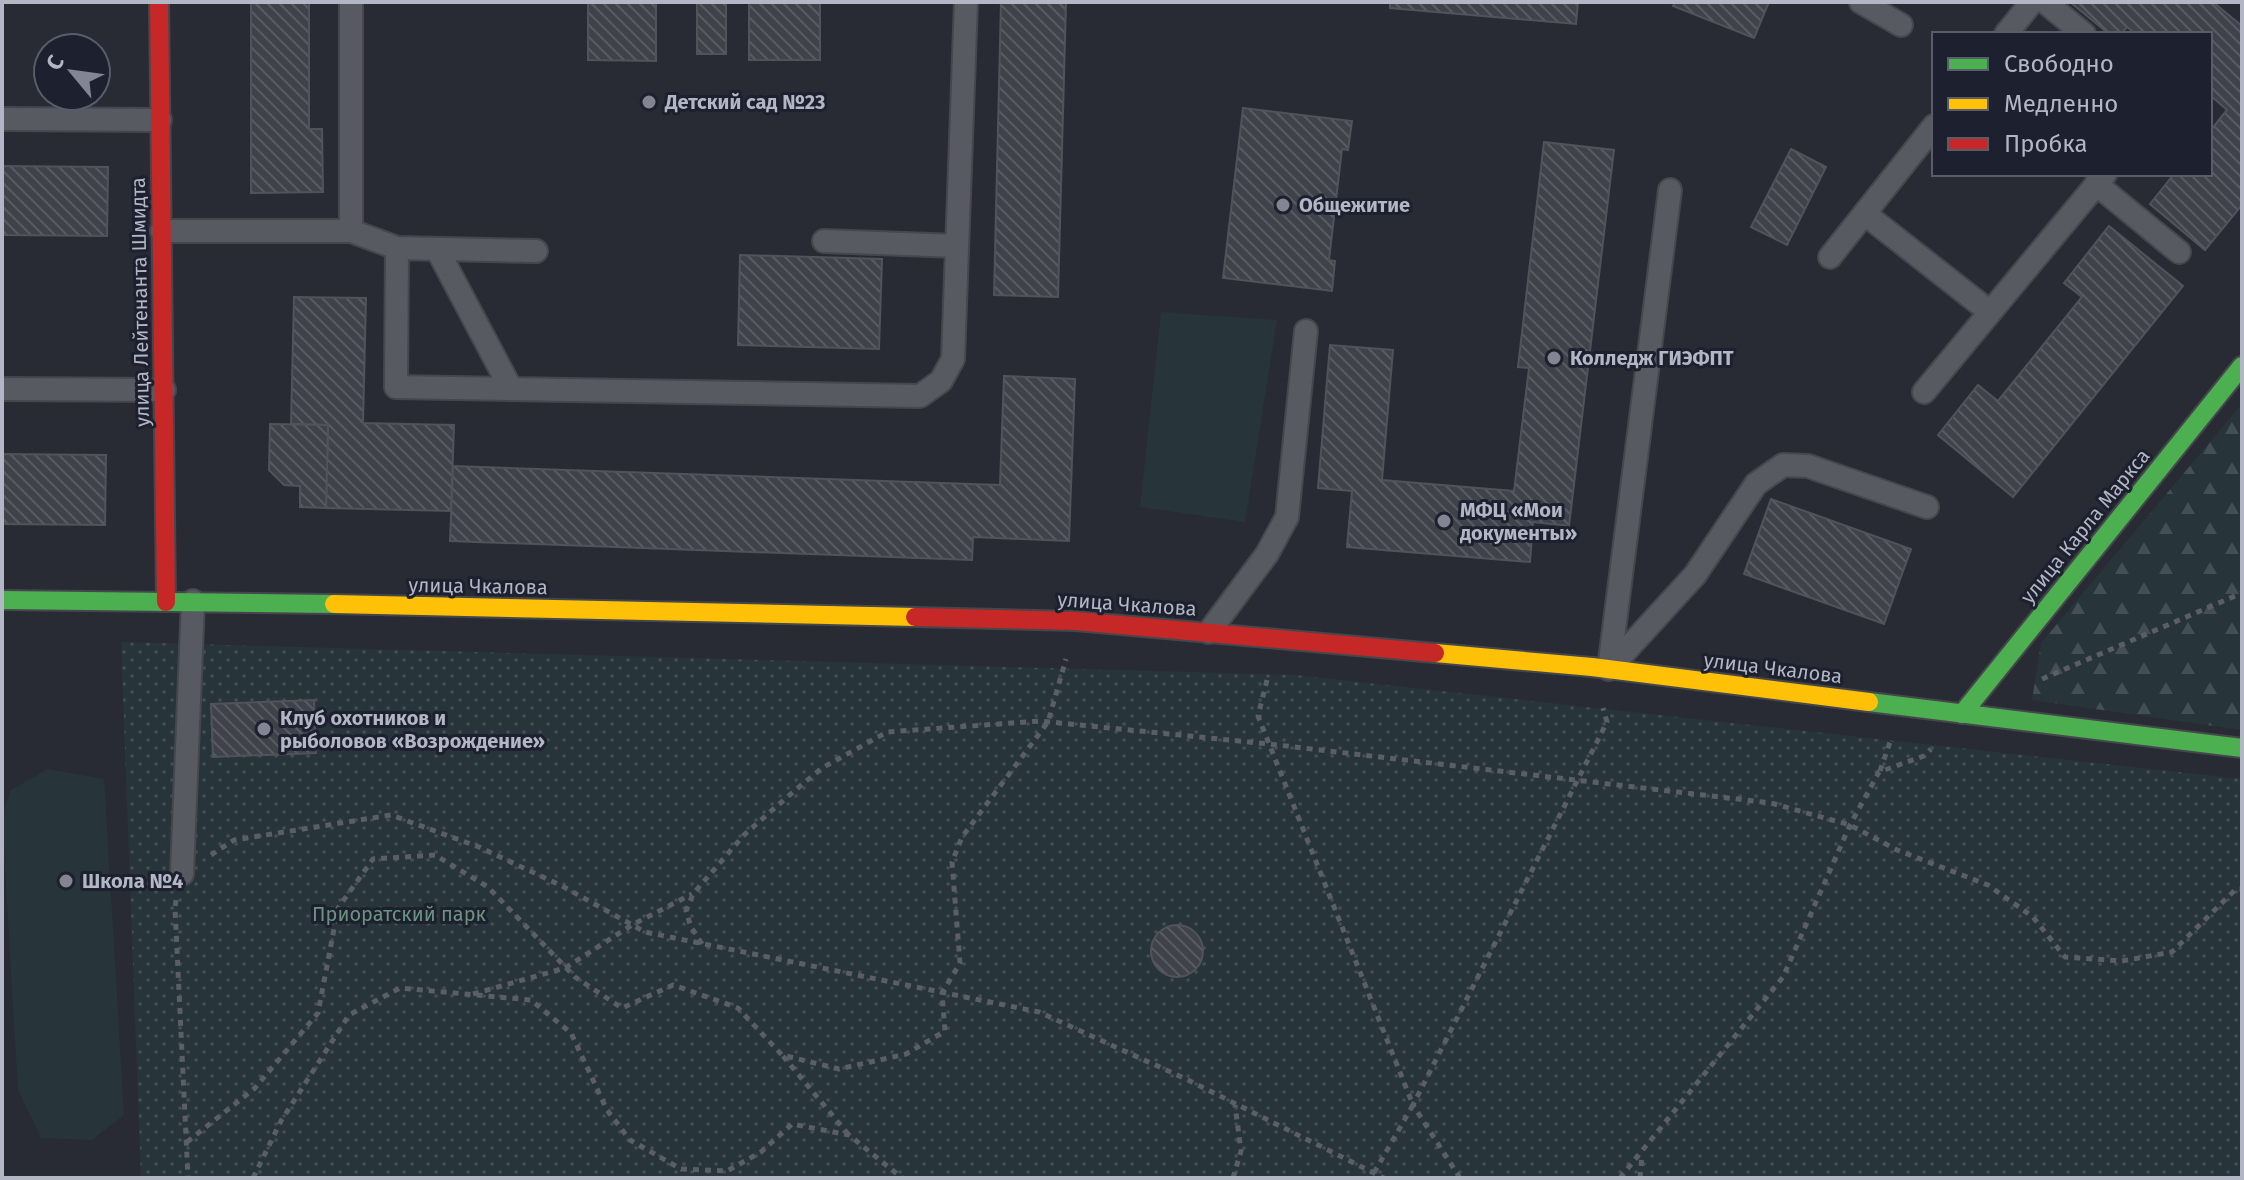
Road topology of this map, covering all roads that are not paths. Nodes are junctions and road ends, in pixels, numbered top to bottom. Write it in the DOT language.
graph roads {
  1 [pos="159,2"];
  2 [pos="351,2"];
  3 [pos="966,2"];
  4 [pos="1861,2"];
  5 [pos="2032,2"];
  6 [pos="2045,2"];
  7 [pos="1901,25"];
  8 [pos="2008,32"];
  9 [pos="2082,32"];
  10 [pos="2,119"];
  11 [pos="160,120"];
  12 [pos="1932,129"];
  13 [pos="2101,179"];
  14 [pos="1670,190"];
  15 [pos="1865,214"];
  16 [pos="162,231"];
  17 [pos="351,231"];
  18 [pos="824,241"];
  19 [pos="957,246"];
  20 [pos="397,248"];
  21 [pos="437,249"];
  22 [pos="536,251"];
  23 [pos="2179,252"];
  24 [pos="1830,257"];
  25 [pos="1990,312"];
  26 [pos="1306,331"];
  27 [pos="2242,366"];
  28 [pos="2,389"];
  29 [pos="511,389"];
  30 [pos="164,390"];
  31 [pos="1924,392"];
  32 [pos="1927,507"];
  33 [pos="2,600"];
  34 [pos="193,601"];
  35 [pos="166,602"];
  36 [pos="1209,632"];
  37 [pos="1601,668"];
  38 [pos="1962,714"];
  39 [pos="2242,748"];
  40 [pos="182,874"];
  1 -- 11 [label="main road, улица Лейтенанта Шмидта"];
  2 -- 17 [label="lane"];
  3 -- 19 [label="lane"];
  4 -- 7 [label="lane"];
  5 -- 8 [label="lane"];
  6 -- 9 [label="lane"];
  10 -- 11 [label="lane"];
  11 -- 16 [label="main road, улица Лейтенанта Шмидта"];
  12 -- 15 [label="lane"];
  13 -- 23 [label="lane"];
  13 -- 25 [label="lane"];
  14 -- 37 [label="lane"];
  15 -- 24 [label="lane"];
  15 -- 25 [label="lane"];
  16 -- 17 [label="lane"];
  16 -- 30 [label="main road, улица Лейтенанта Шмидта"];
  17 -- 20 [label="lane"];
  18 -- 19 [label="lane"];
  19 -- 29 [label="lane"];
  20 -- 21 [label="lane"];
  20 -- 29 [label="lane"];
  21 -- 22 [label="lane"];
  21 -- 29 [label="lane"];
  25 -- 31 [label="lane"];
  26 -- 36 [label="lane"];
  27 -- 38 [label="main road, улица Карла Маркса"];
  28 -- 30 [label="lane"];
  30 -- 35 [label="main road, улица Лейтенанта Шмидта"];
  32 -- 37 [label="lane"];
  33 -- 35 [label="main road, улица Чкалова"];
  34 -- 35 [label="main road, улица Чкалова"];
  34 -- 36 [label="main road, улица Чкалова"];
  34 -- 40 [label="lane"];
  36 -- 37 [label="main road, улица Чкалова"];
  37 -- 38 [label="main road, улица Чкалова"];
  38 -- 39 [label="main road, улица Чкалова"];
}
